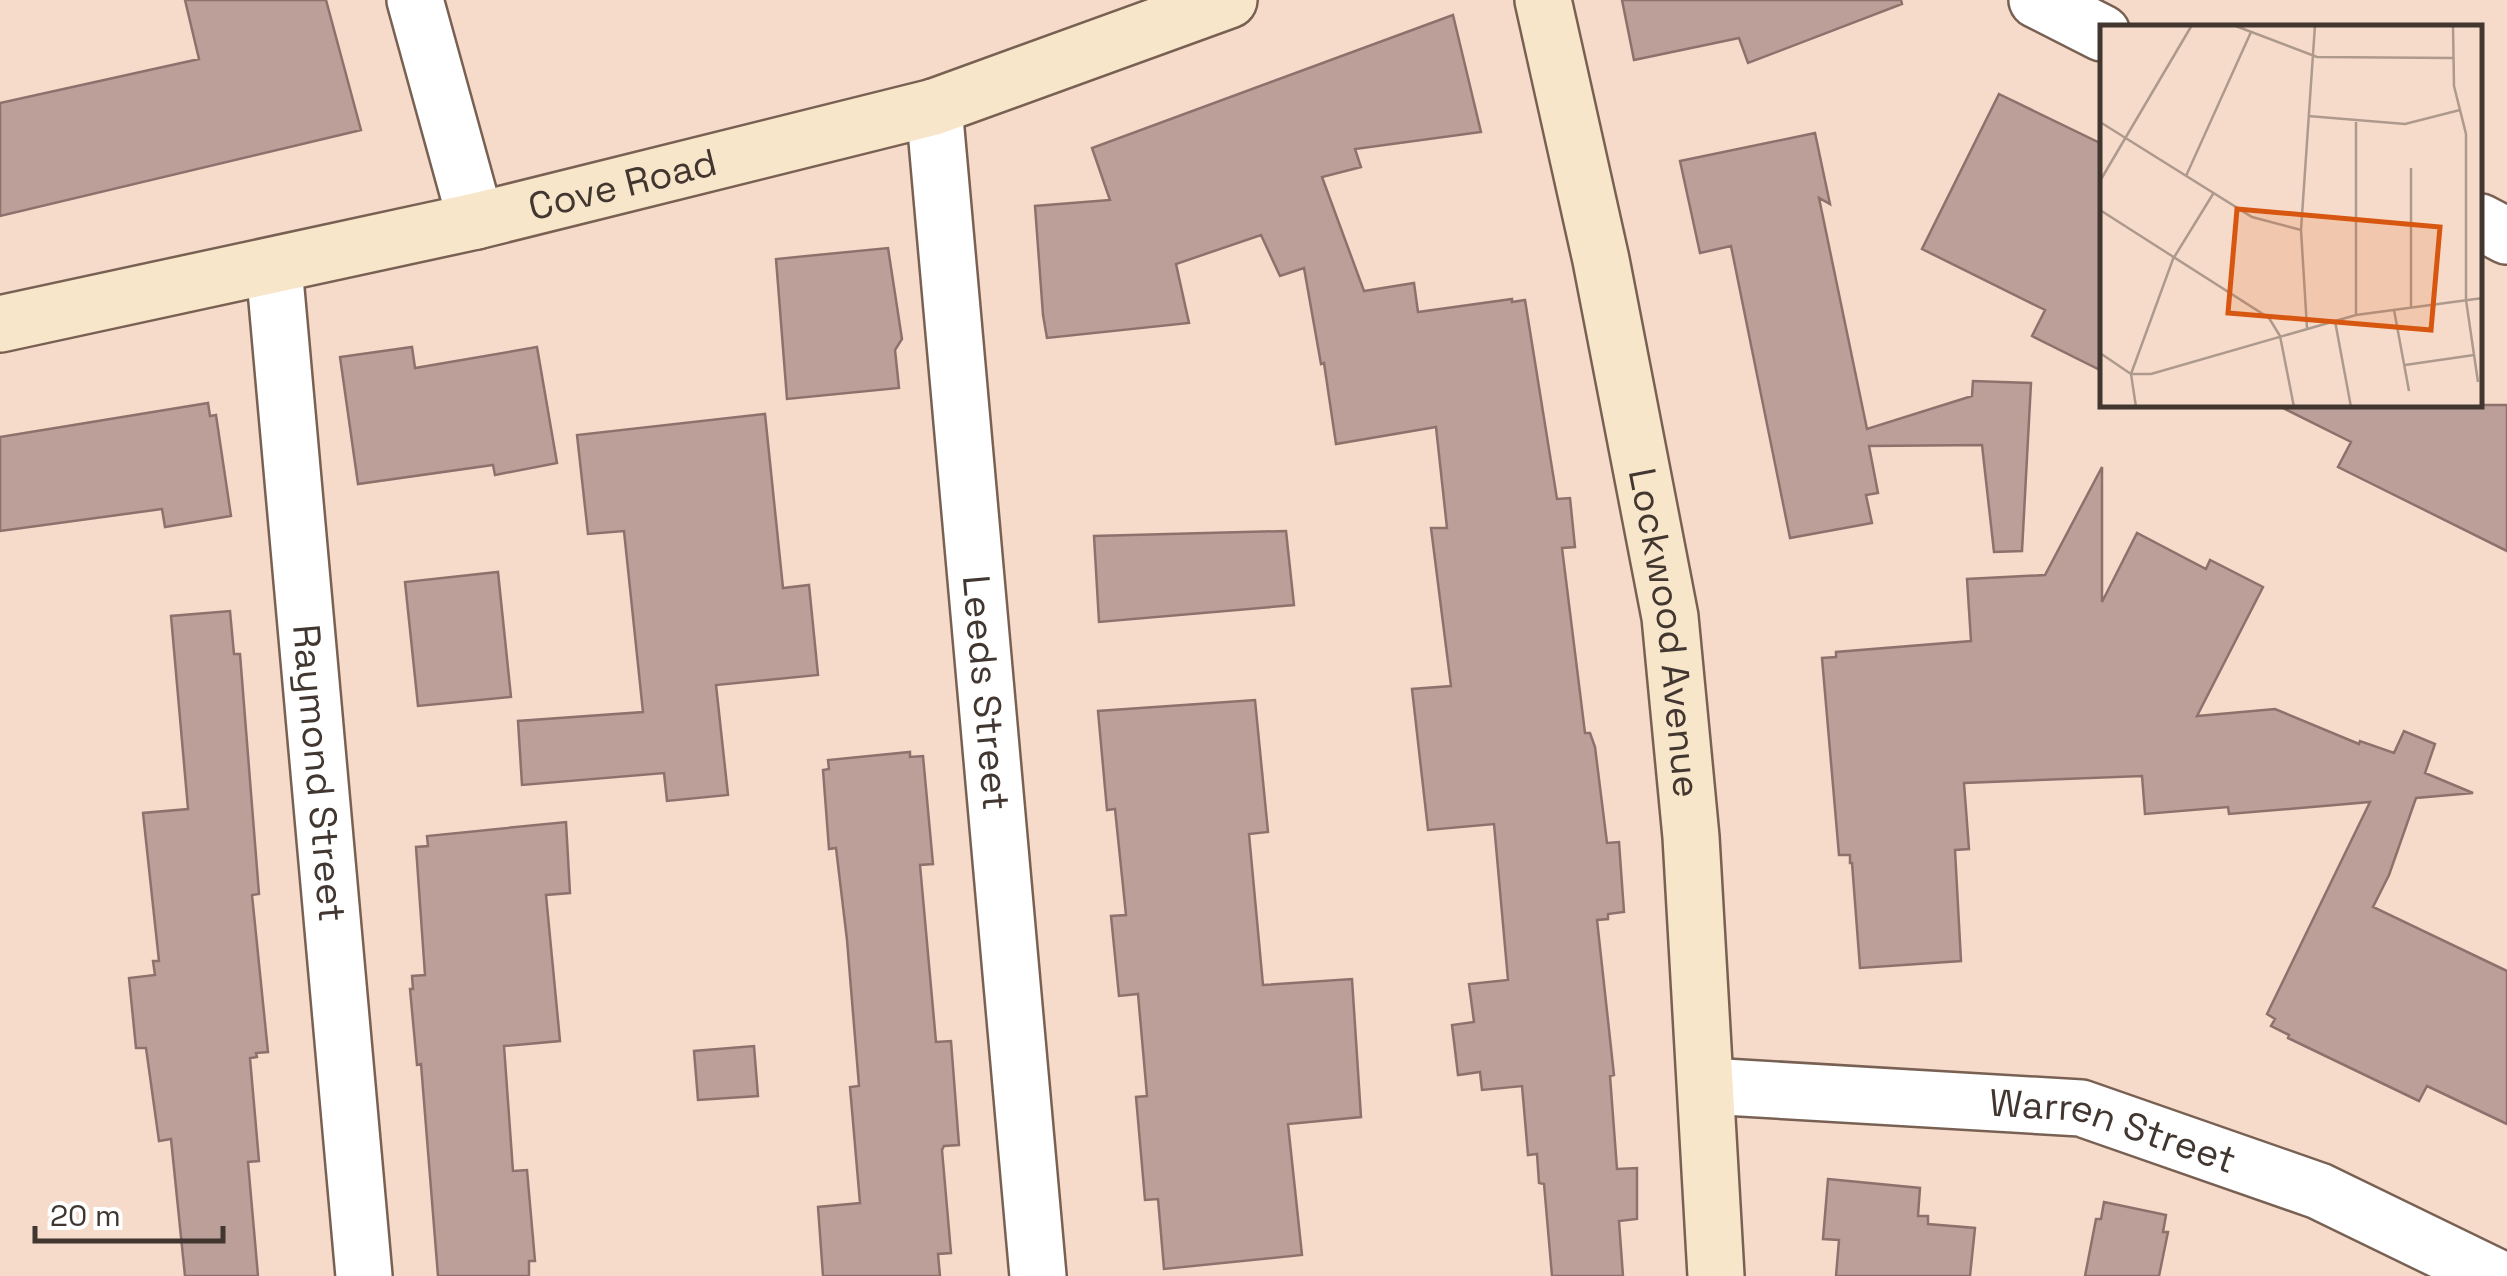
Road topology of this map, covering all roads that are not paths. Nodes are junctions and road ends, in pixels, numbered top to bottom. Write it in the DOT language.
graph roads {
  1 [pos="415,0"];
  2 [pos="1544,0"];
  3 [pos="2037,0"];
  4 [pos="1203,4"];
  5 [pos="2100,32"];
  6 [pos="934,107"];
  7 [pos="476,220"];
  8 [pos="2482,223"];
  9 [pos="2507,236"];
  10 [pos="274,266"];
  11 [pos="0,324"];
  12 [pos="1707,1086"];
  13 [pos="364,1276"];
  14 [pos="1038,1276"];
  15 [pos="1716,1276"];
  16 [pos="2494,1276"];
  1 -- 7 [label="street"];
  2 -- 12 [label="street, Lockwood Avenue"];
  3 -- 5 [label="street"];
  4 -- 6 [label="street, Cove Road"];
  6 -- 7 [label="street, Cove Road"];
  6 -- 14 [label="street, Leeds Street"];
  7 -- 10 [label="street, Cove Road"];
  8 -- 9 [label="street"];
  10 -- 11 [label="street, Cove Road"];
  10 -- 13 [label="street, Raymond Street"];
  12 -- 15 [label="street, Lockwood Avenue"];
  12 -- 16 [label="street, Warren Street"];
}
